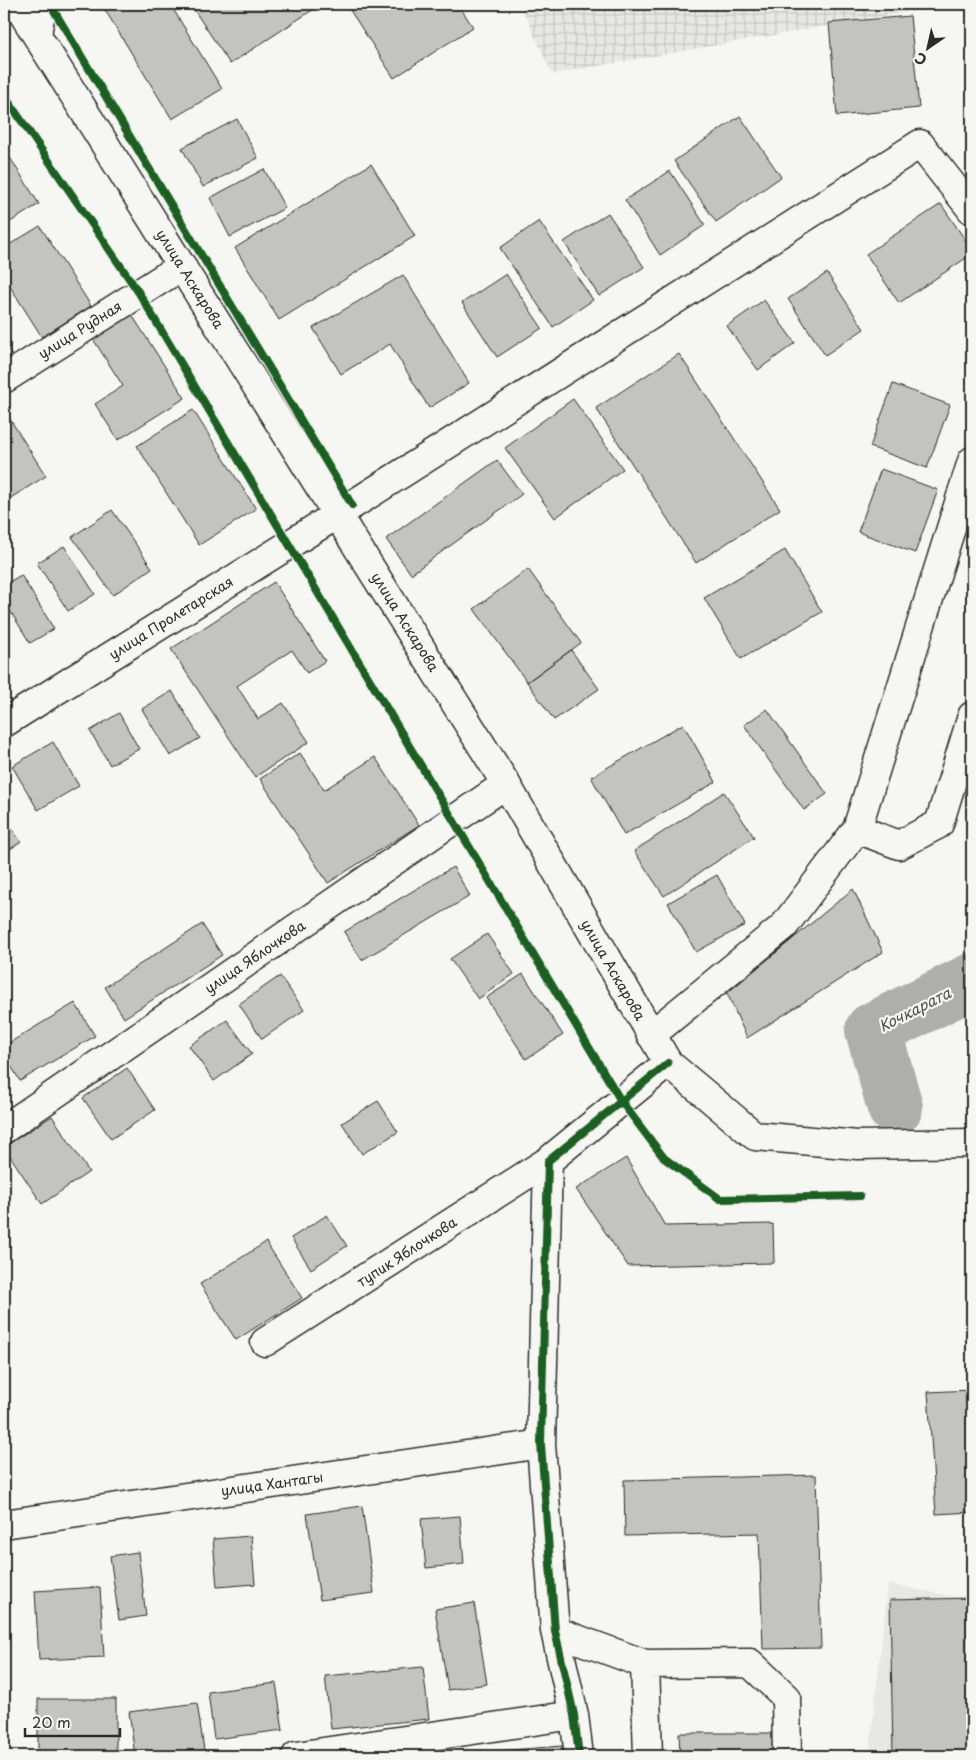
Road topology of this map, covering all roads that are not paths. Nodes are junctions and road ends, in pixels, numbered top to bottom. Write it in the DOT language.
graph roads {
  1 [pos="17,4"];
  2 [pos="42,4"];
  3 [pos="37,35"];
  4 [pos="972,210"];
  5 [pos="182,266"];
  6 [pos="4,379"];
  7 [pos="972,461"];
  8 [pos="338,514"];
  9 [pos="972,716"];
  10 [pos="4,723"];
  11 [pos="968,747"];
  12 [pos="506,784"];
  13 [pos="857,829"];
  14 [pos="651,1035"];
  15 [pos="668,1063"];
  16 [pos="4,1129"];
  17 [pos="972,1143"];
  18 [pos="548,1161"];
  19 [pos="265,1342"];
  20 [pos="541,1444"];
  21 [pos="4,1524"];
  22 [pos="555,1631"];
  23 [pos="645,1664"];
  24 [pos="574,1715"];
  25 [pos="296,1756"];
  26 [pos="579,1756"];
  27 [pos="648,1756"];
  28 [pos="787,1756"];
  1 -- 3 [label="street, улица Аскарова"];
  2 -- 3 [label="street"];
  3 -- 5 [label="street, улица Аскарова"];
  4 -- 8 [label="street, улица Пролетарская"];
  5 -- 6 [label="street, улица Рудная"];
  5 -- 8 [label="street, улица Аскарова"];
  7 -- 13 [label="street"];
  8 -- 10 [label="street, улица Пролетарская"];
  8 -- 12 [label="street, улица Аскарова"];
  9 -- 11 [label="street"];
  11 -- 13 [label="street"];
  12 -- 14 [label="street, улица Аскарова"];
  12 -- 16 [label="street, улица Яблочкова"];
  13 -- 14 [label="street"];
  14 -- 15 [label="street, улица Аскарова"];
  15 -- 17 [label="street, улица Аскарова"];
  15 -- 18 [label="street, тупик Яблочкова"];
  18 -- 19 [label="street, тупик Яблочкова"];
  18 -- 20 [label="street"];
  20 -- 21 [label="street, улица Хантагы"];
  20 -- 22 [label="street"];
  22 -- 23 [label="street"];
  22 -- 24 [label="street"];
  23 -- 27 [label="street"];
  23 -- 28 [label="street"];
  24 -- 25 [label="street"];
  24 -- 26 [label="street"];
}
